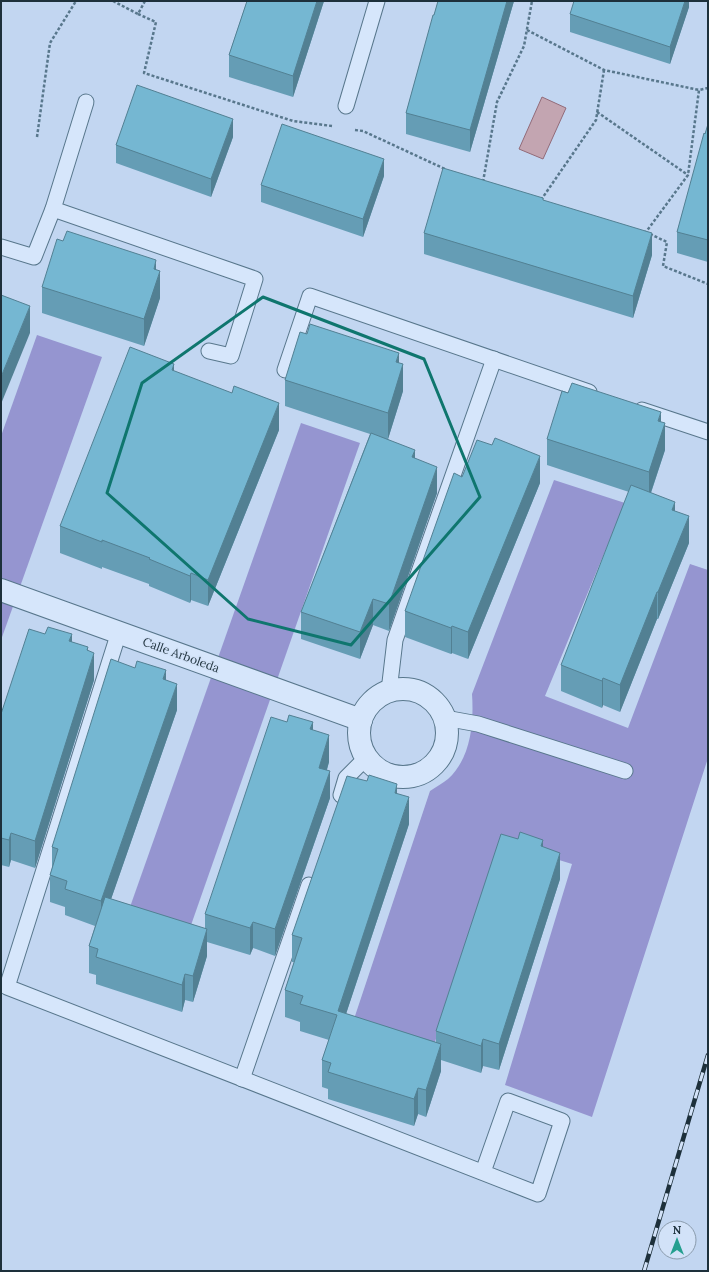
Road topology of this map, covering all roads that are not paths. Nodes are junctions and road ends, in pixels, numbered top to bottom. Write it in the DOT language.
graph roads {
  1 [pos="377,1"];
  2 [pos="86,102"];
  3 [pos="346,106"];
  4 [pos="53,209"];
  5 [pos="1,247"];
  6 [pos="209,350"];
  7 [pos="494,359"];
  8 [pos="285,370"];
  9 [pos="605,397"];
  10 [pos="627,404"];
  11 [pos="708,432"];
  12 [pos="1,590"];
  13 [pos="119,632"];
  14 [pos="389,691"];
  15 [pos="445,718"];
  16 [pos="360,720"];
  17 [pos="366,758"];
  18 [pos="625,771"];
  19 [pos="336,808"];
  20 [pos="315,869"];
  21 [pos="4,986"];
  22 [pos="242,1079"];
  23 [pos="483,1172"];
  1 -- 3 [label="lane"];
  2 -- 4 [label="lane"];
  4 -- 5 [label="lane"];
  4 -- 6 [label="lane"];
  7 -- 8 [label="lane"];
  7 -- 9 [label="lane"];
  7 -- 14 [label="lane"];
  10 -- 11 [label="lane"];
  12 -- 13 [label="street, Calle Arboleda"];
  13 -- 16 [label="street, Calle Arboleda"];
  13 -- 21 [label="lane"];
  14 -- 15 [label="street"];
  14 -- 16 [label="street"];
  15 -- 17 [label="street"];
  15 -- 18 [label="lane"];
  16 -- 17 [label="street"];
  17 -- 19 [label="lane"];
  20 -- 22 [label="lane"];
  21 -- 22 [label="lane"];
  22 -- 23 [label="lane"];
  23 -- 23 [label="lane"];
}
